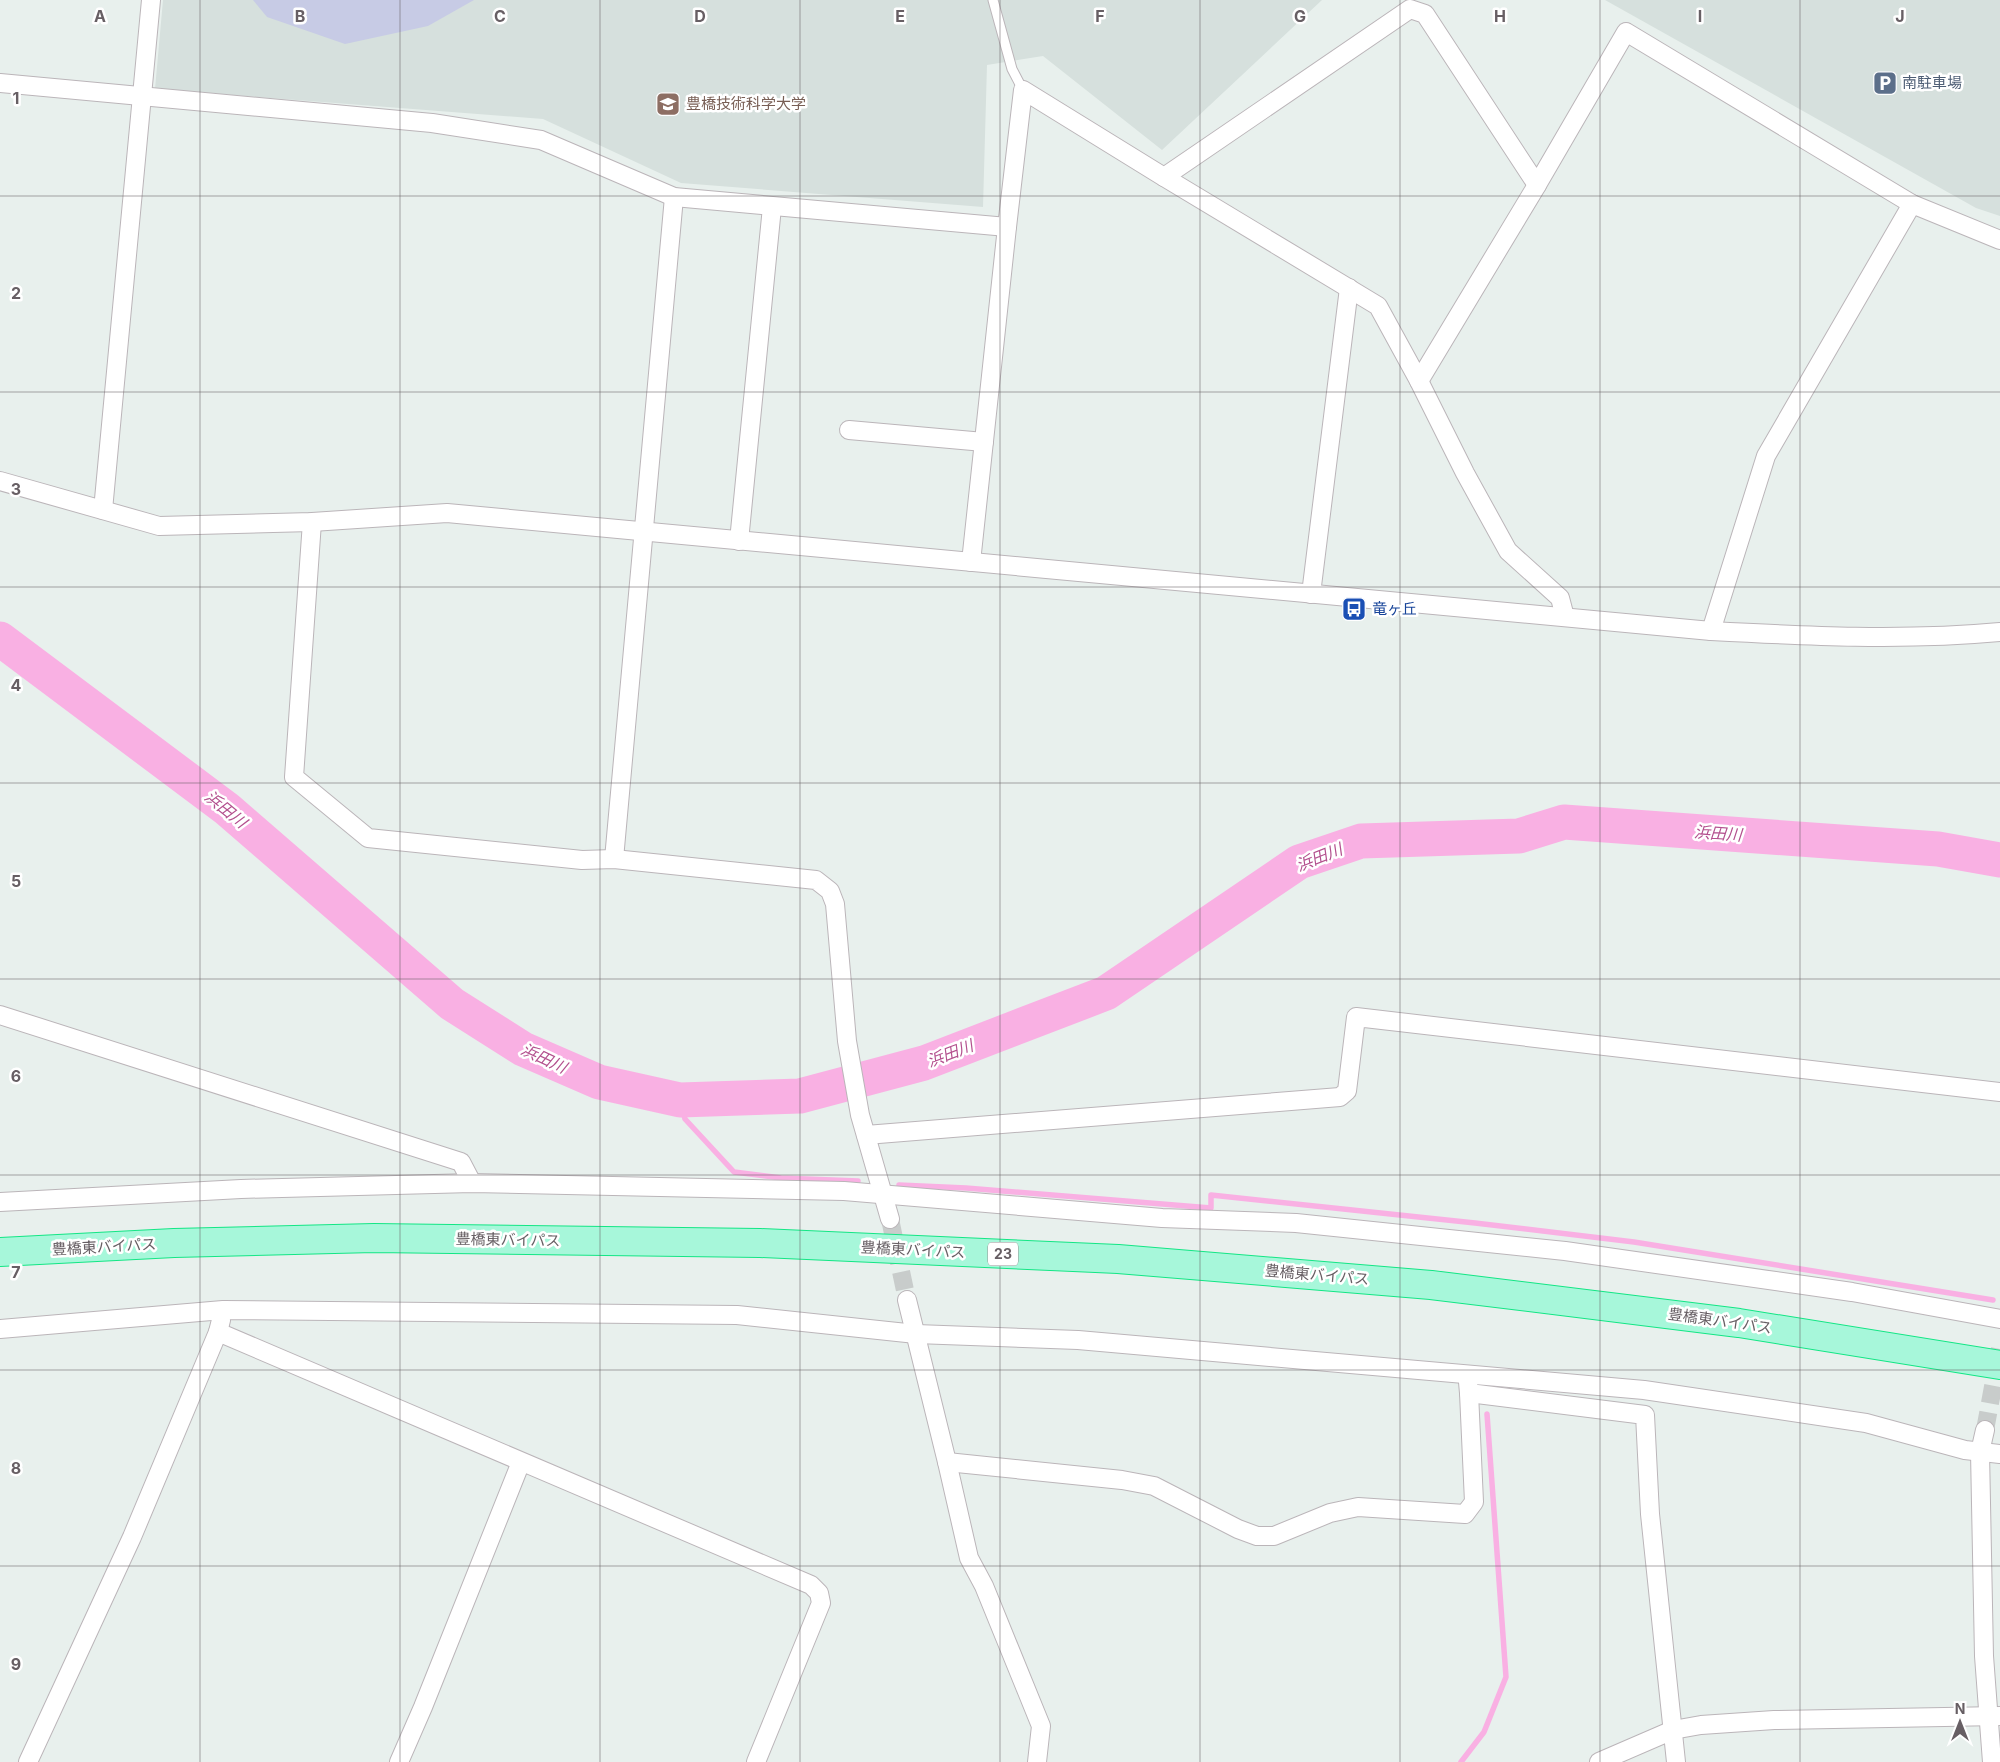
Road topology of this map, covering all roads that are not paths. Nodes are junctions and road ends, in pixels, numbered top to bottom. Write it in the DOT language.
graph roads {
  1 [pos="151,0"];
  2 [pos="993,0"];
  3 [pos="0,83"];
  4 [pos="1022,90"];
  5 [pos="142,97"];
  6 [pos="1164,177"];
  7 [pos="1537,186"];
  8 [pos="674,197"];
  9 [pos="1912,204"];
  10 [pos="772,206"];
  11 [pos="1007,227"];
  12 [pos="2000,240"];
  13 [pos="1349,288"];
  14 [pos="1419,381"];
  15 [pos="849,430"];
  16 [pos="984,442"];
  17 [pos="0,481"];
  18 [pos="103,510"];
  19 [pos="312,522"];
  20 [pos="644,532"];
  21 [pos="739,540"];
  22 [pos="972,562"];
  23 [pos="1311,594"];
  24 [pos="1565,617"];
  25 [pos="1712,631"];
  26 [pos="2000,632"];
  27 [pos="614,859"];
  28 [pos="0,1015"];
  29 [pos="2000,1092"];
  30 [pos="866,1135"];
  31 [pos="472,1183"];
  32 [pos="884,1195"];
  33 [pos="0,1202"];
  34 [pos="890,1219"];
  35 [pos="0,1252"];
  36 [pos="906,1300"];
  37 [pos="223,1310"];
  38 [pos="2000,1319"];
  39 [pos="0,1329"];
  40 [pos="218,1332"];
  41 [pos="916,1334"];
  42 [pos="1995,1365"];
  43 [pos="1467,1374"];
  44 [pos="1469,1393"];
  45 [pos="1985,1430"];
  46 [pos="1980,1452"];
  47 [pos="2000,1454"];
  48 [pos="521,1462"];
  49 [pos="947,1462"];
  50 [pos="1994,1716"];
  51 [pos="1673,1730"];
  52 [pos="28,1762"];
  53 [pos="399,1762"];
  54 [pos="756,1762"];
  55 [pos="1037,1762"];
  56 [pos="1599,1762"];
  57 [pos="1676,1762"];
  58 [pos="1992,1762"];
  1 -- 5 [label="street"];
  2 -- 4 [label="lane"];
  3 -- 5 [label="street"];
  4 -- 6 [label="street"];
  4 -- 11 [label="street"];
  5 -- 8 [label="street"];
  5 -- 18 [label="street"];
  6 -- 7 [label="street"];
  6 -- 13 [label="street"];
  7 -- 9 [label="street"];
  7 -- 14 [label="street"];
  8 -- 10 [label="street"];
  8 -- 20 [label="street"];
  9 -- 12 [label="street"];
  9 -- 25 [label="street"];
  10 -- 11 [label="street"];
  10 -- 21 [label="street"];
  11 -- 16 [label="street"];
  13 -- 14 [label="street"];
  13 -- 23 [label="street"];
  14 -- 24 [label="street"];
  15 -- 16 [label="street"];
  16 -- 22 [label="street"];
  17 -- 18 [label="street"];
  18 -- 19 [label="street"];
  19 -- 20 [label="street"];
  19 -- 27 [label="street"];
  20 -- 21 [label="street"];
  20 -- 27 [label="street"];
  21 -- 22 [label="street"];
  22 -- 23 [label="street"];
  23 -- 24 [label="street"];
  24 -- 25 [label="street"];
  25 -- 26 [label="street"];
  27 -- 30 [label="street"];
  28 -- 31 [label="street"];
  29 -- 30 [label="street"];
  30 -- 32 [label="street"];
  31 -- 32 [label="street"];
  31 -- 33 [label="street"];
  32 -- 34 [label="street"];
  32 -- 38 [label="street"];
  35 -- 42 [label="highway, 豊橋東バイパス / 23"];
  36 -- 41 [label="street"];
  37 -- 39 [label="street"];
  37 -- 40 [label="street"];
  37 -- 41 [label="street"];
  40 -- 48 [label="street"];
  40 -- 52 [label="street"];
  41 -- 43 [label="street"];
  41 -- 49 [label="street"];
  43 -- 44 [label="street"];
  43 -- 46 [label="street"];
  44 -- 49 [label="street"];
  44 -- 51 [label="street"];
  45 -- 46 [label="street"];
  46 -- 47 [label="street"];
  46 -- 50 [label="street"];
  48 -- 53 [label="street"];
  48 -- 54 [label="street"];
  49 -- 55 [label="street"];
  50 -- 51 [label="street"];
  50 -- 58 [label="street"];
  51 -- 56 [label="street"];
  51 -- 57 [label="street"];
}
